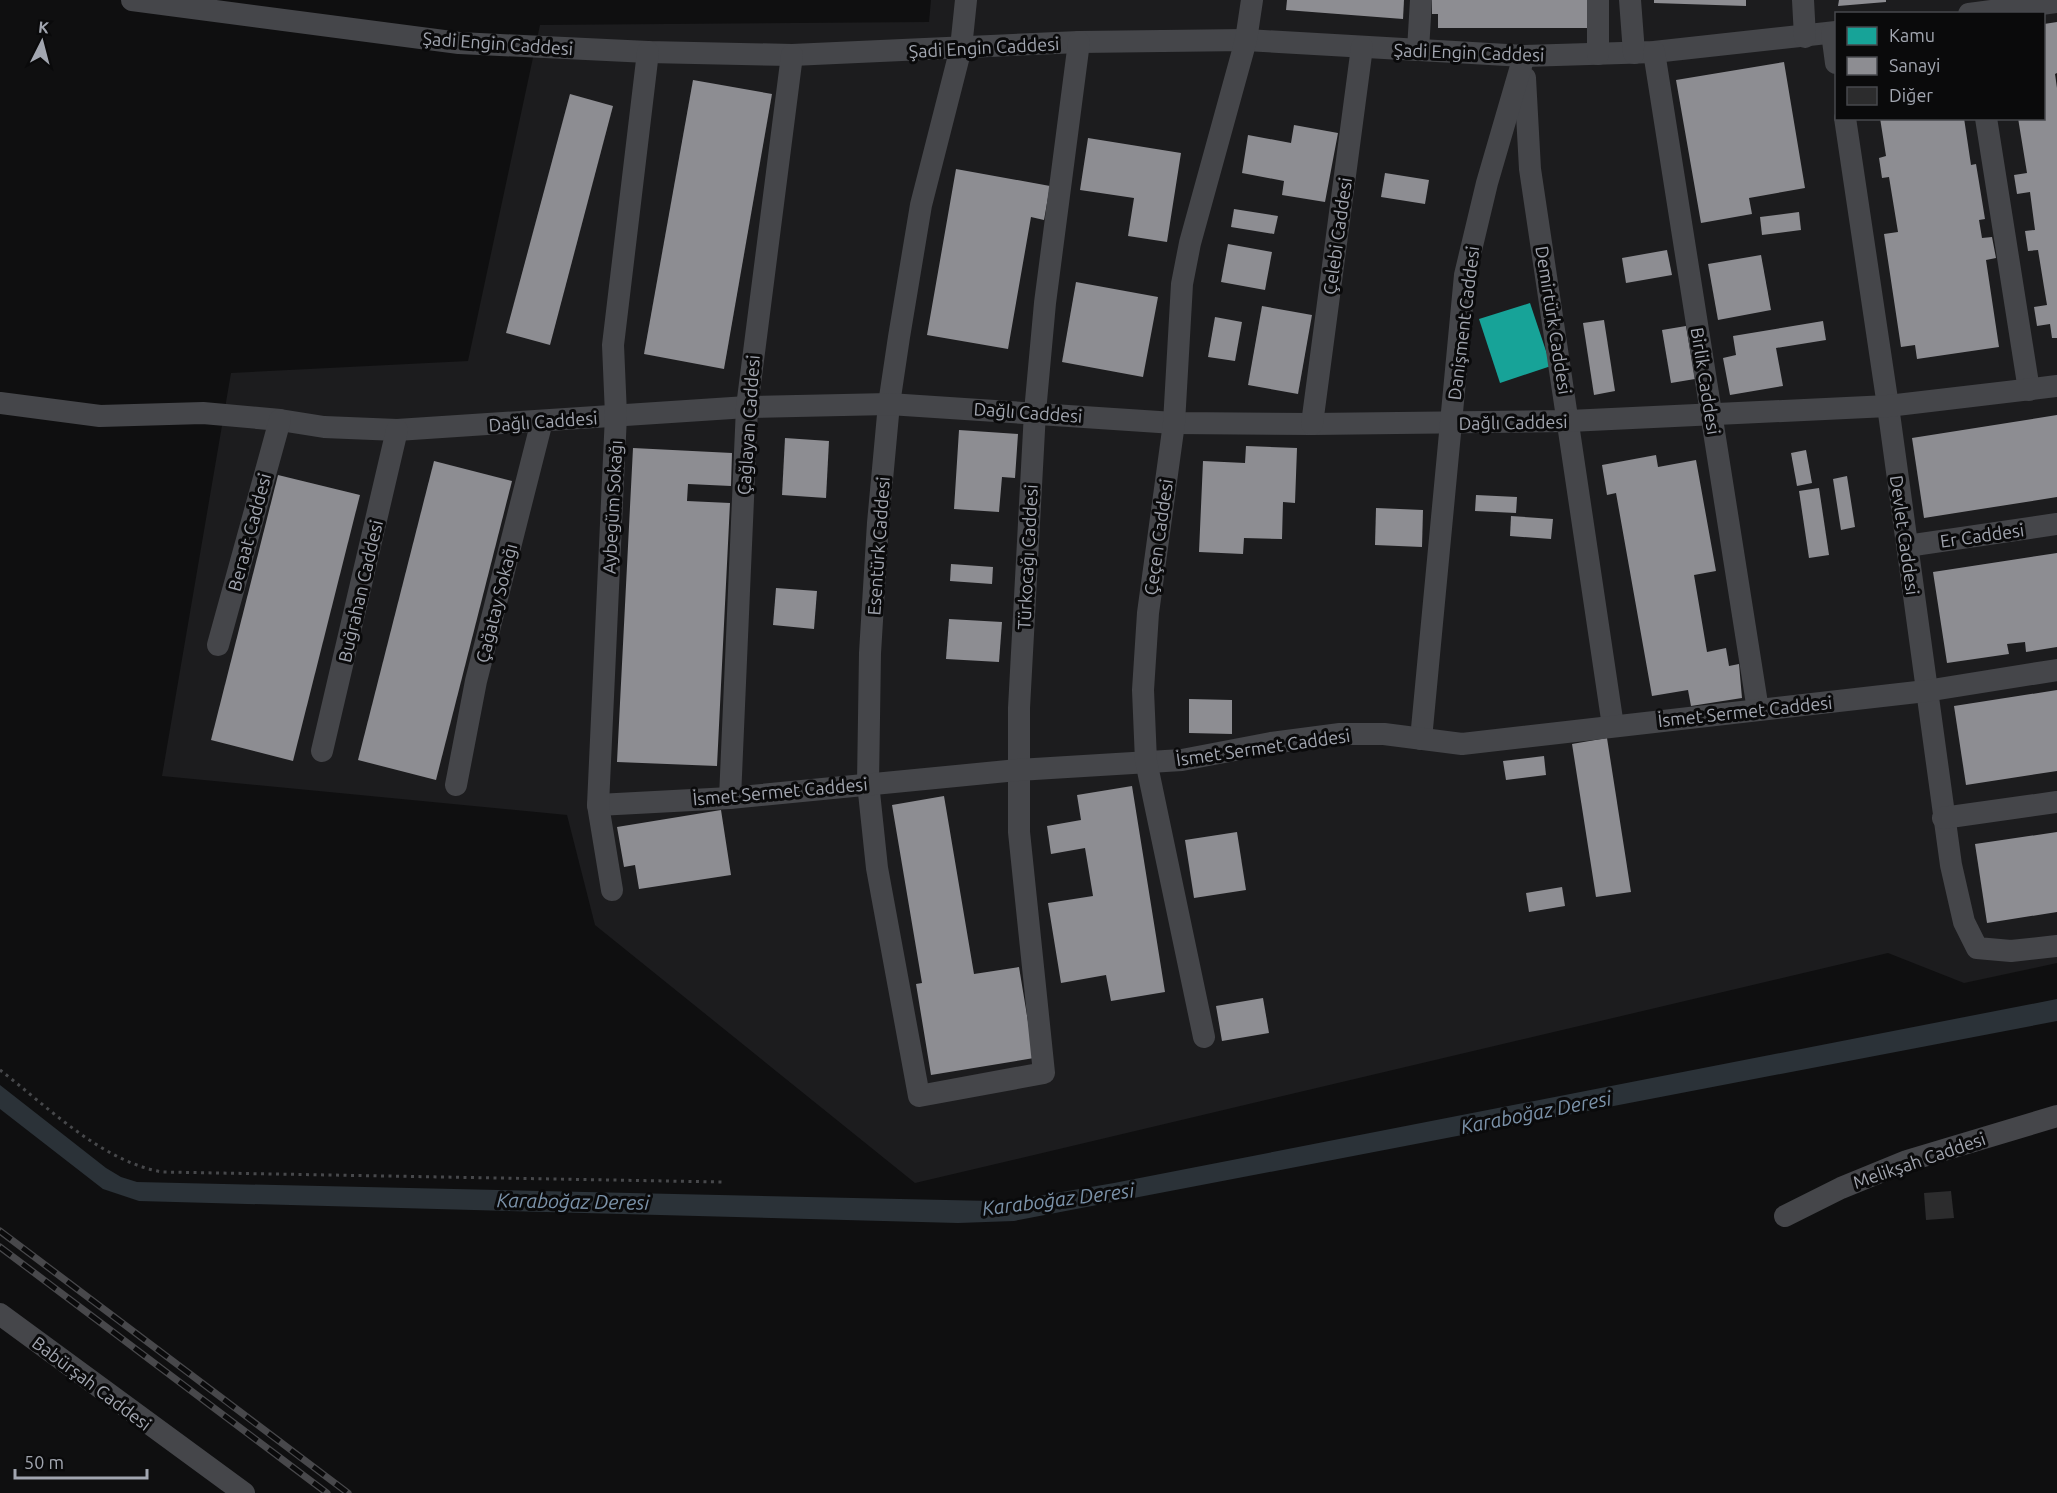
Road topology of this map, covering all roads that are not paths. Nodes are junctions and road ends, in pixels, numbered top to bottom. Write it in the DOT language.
graph roads {
  1 [pos="132,0"];
  2 [pos="966,0"];
  3 [pos="1252,0"];
  4 [pos="1421,0"];
  5 [pos="1598,0"];
  6 [pos="1630,0"];
  7 [pos="1803,0"];
  8 [pos="2057,2"];
  9 [pos="1978,12"];
  10 [pos="1834,33"];
  11 [pos="1805,37"];
  12 [pos="1246,40"];
  13 [pos="1079,42"];
  14 [pos="1362,47"];
  15 [pos="961,48"];
  16 [pos="1835,48"];
  17 [pos="1418,50"];
  18 [pos="648,52"];
  19 [pos="1644,53"];
  20 [pos="1598,54"];
  21 [pos="792,55"];
  22 [pos="1524,56"];
  23 [pos="1845,120"];
  24 [pos="1986,120"];
  25 [pos="2057,386"];
  26 [pos="2029,390"];
  27 [pos="0,403"];
  28 [pos="889,404"];
  29 [pos="1888,406"];
  30 [pos="747,407"];
  31 [pos="1035,412"];
  32 [pos="1711,414"];
  33 [pos="616,415"];
  34 [pos="280,420"];
  35 [pos="542,421"];
  36 [pos="1569,421"];
  37 [pos="1174,423"];
  38 [pos="1452,423"];
  39 [pos="1312,424"];
  40 [pos="398,430"];
  41 [pos="2057,524"];
  42 [pos="1907,546"];
  43 [pos="218,645"];
  44 [pos="2057,670"];
  45 [pos="1926,691"];
  46 [pos="1758,710"];
  47 [pos="1612,726"];
  48 [pos="1421,739"];
  49 [pos="322,751"];
  50 [pos="1146,761"];
  51 [pos="1018,770"];
  52 [pos="868,783"];
  53 [pos="456,785"];
  54 [pos="730,798"];
  55 [pos="2057,802"];
  56 [pos="598,805"];
  57 [pos="1943,818"];
  58 [pos="612,890"];
  59 [pos="2057,946"];
  60 [pos="1204,1037"];
  61 [pos="919,1096"];
  62 [pos="2057,1116"];
  63 [pos="1785,1216"];
  64 [pos="0,1314"];
  65 [pos="244,1493"];
  1 -- 18 [label="street, Şadi Engin Caddesi"];
  2 -- 15 [label="street, Esentürk Caddesi"];
  3 -- 12 [label="street, Çeçen Caddesi"];
  4 -- 17 [label="street"];
  5 -- 20 [label="street"];
  6 -- 19 [label="street, Birlik Caddesi"];
  7 -- 11 [label="street"];
  8 -- 9 [label="street"];
  10 -- 11 [label="street, Şadi Engin Caddesi"];
  10 -- 16 [label="street"];
  11 -- 19 [label="street, Şadi Engin Caddesi"];
  12 -- 13 [label="street, Şadi Engin Caddesi"];
  12 -- 14 [label="street, Şadi Engin Caddesi"];
  12 -- 37 [label="street, Çeçen Caddesi"];
  13 -- 15 [label="street, Şadi Engin Caddesi"];
  13 -- 31 [label="street, Türkocağı Caddesi"];
  14 -- 17 [label="street, Şadi Engin Caddesi"];
  14 -- 39 [label="street, Çelebi Caddesi"];
  15 -- 21 [label="street, Şadi Engin Caddesi"];
  15 -- 28 [label="street, Esentürk Caddesi"];
  17 -- 22 [label="street, Şadi Engin Caddesi"];
  18 -- 21 [label="street, Şadi Engin Caddesi"];
  18 -- 33 [label="street, Aybegüm Sokağı"];
  19 -- 20 [label="street, Şadi Engin Caddesi"];
  19 -- 32 [label="street, Birlik Caddesi"];
  20 -- 22 [label="street, Şadi Engin Caddesi"];
  21 -- 30 [label="street, Çağlayan Caddesi"];
  22 -- 36 [label="street, Demirtürk Caddesi"];
  22 -- 38 [label="street, Danişment Caddesi"];
  23 -- 29 [label="street, Devlet Caddesi"];
  24 -- 26 [label="street"];
  25 -- 26 [label="street, Dağlı Caddesi"];
  26 -- 29 [label="street, Dağlı Caddesi"];
  27 -- 34 [label="street, Dağlı Caddesi"];
  28 -- 30 [label="street, Dağlı Caddesi"];
  28 -- 31 [label="street, Dağlı Caddesi"];
  28 -- 52 [label="street, Esentürk Caddesi"];
  29 -- 32 [label="street, Dağlı Caddesi"];
  29 -- 42 [label="street, Devlet Caddesi"];
  30 -- 33 [label="street, Dağlı Caddesi"];
  30 -- 54 [label="street, Çağlayan Caddesi"];
  31 -- 37 [label="street, Dağlı Caddesi"];
  31 -- 51 [label="street, Türkocağı Caddesi"];
  32 -- 36 [label="street, Dağlı Caddesi"];
  32 -- 46 [label="street, Birlik Caddesi"];
  33 -- 35 [label="street, Dağlı Caddesi"];
  33 -- 56 [label="street, Aybegüm Sokağı"];
  34 -- 40 [label="street, Dağlı Caddesi"];
  34 -- 43 [label="street, Beraat Caddesi"];
  35 -- 40 [label="street, Dağlı Caddesi"];
  35 -- 53 [label="street, Çağatay Sokağı"];
  36 -- 38 [label="street, Dağlı Caddesi"];
  36 -- 47 [label="street, Demirtürk Caddesi"];
  37 -- 39 [label="street, Dağlı Caddesi"];
  37 -- 50 [label="street, Çeçen Caddesi"];
  38 -- 39 [label="street, Dağlı Caddesi"];
  38 -- 48 [label="street, Danişment Caddesi"];
  40 -- 49 [label="street, Buğrahan Caddesi"];
  41 -- 42 [label="street, Er Caddesi"];
  42 -- 45 [label="street, Devlet Caddesi"];
  44 -- 45 [label="street, İsmet Sermet Caddesi"];
  45 -- 46 [label="street, İsmet Sermet Caddesi"];
  45 -- 57 [label="street, Devlet Caddesi"];
  46 -- 47 [label="street, İsmet Sermet Caddesi"];
  47 -- 48 [label="street, İsmet Sermet Caddesi"];
  48 -- 50 [label="street, İsmet Sermet Caddesi"];
  50 -- 51 [label="street, İsmet Sermet Caddesi"];
  50 -- 60 [label="street, Çeçen Caddesi"];
  51 -- 52 [label="street, İsmet Sermet Caddesi"];
  51 -- 61 [label="street, Türkocağı Caddesi"];
  52 -- 54 [label="street, İsmet Sermet Caddesi"];
  52 -- 61 [label="street, Esentürk Caddesi"];
  54 -- 56 [label="street, İsmet Sermet Caddesi"];
  55 -- 57 [label="street"];
  56 -- 58 [label="street, Aybegüm Sokağı"];
  57 -- 59 [label="street, Devlet Caddesi"];
  62 -- 63 [label="street, Melikşah Caddesi"];
  64 -- 65 [label="street, Babürşah Caddesi"];
}
